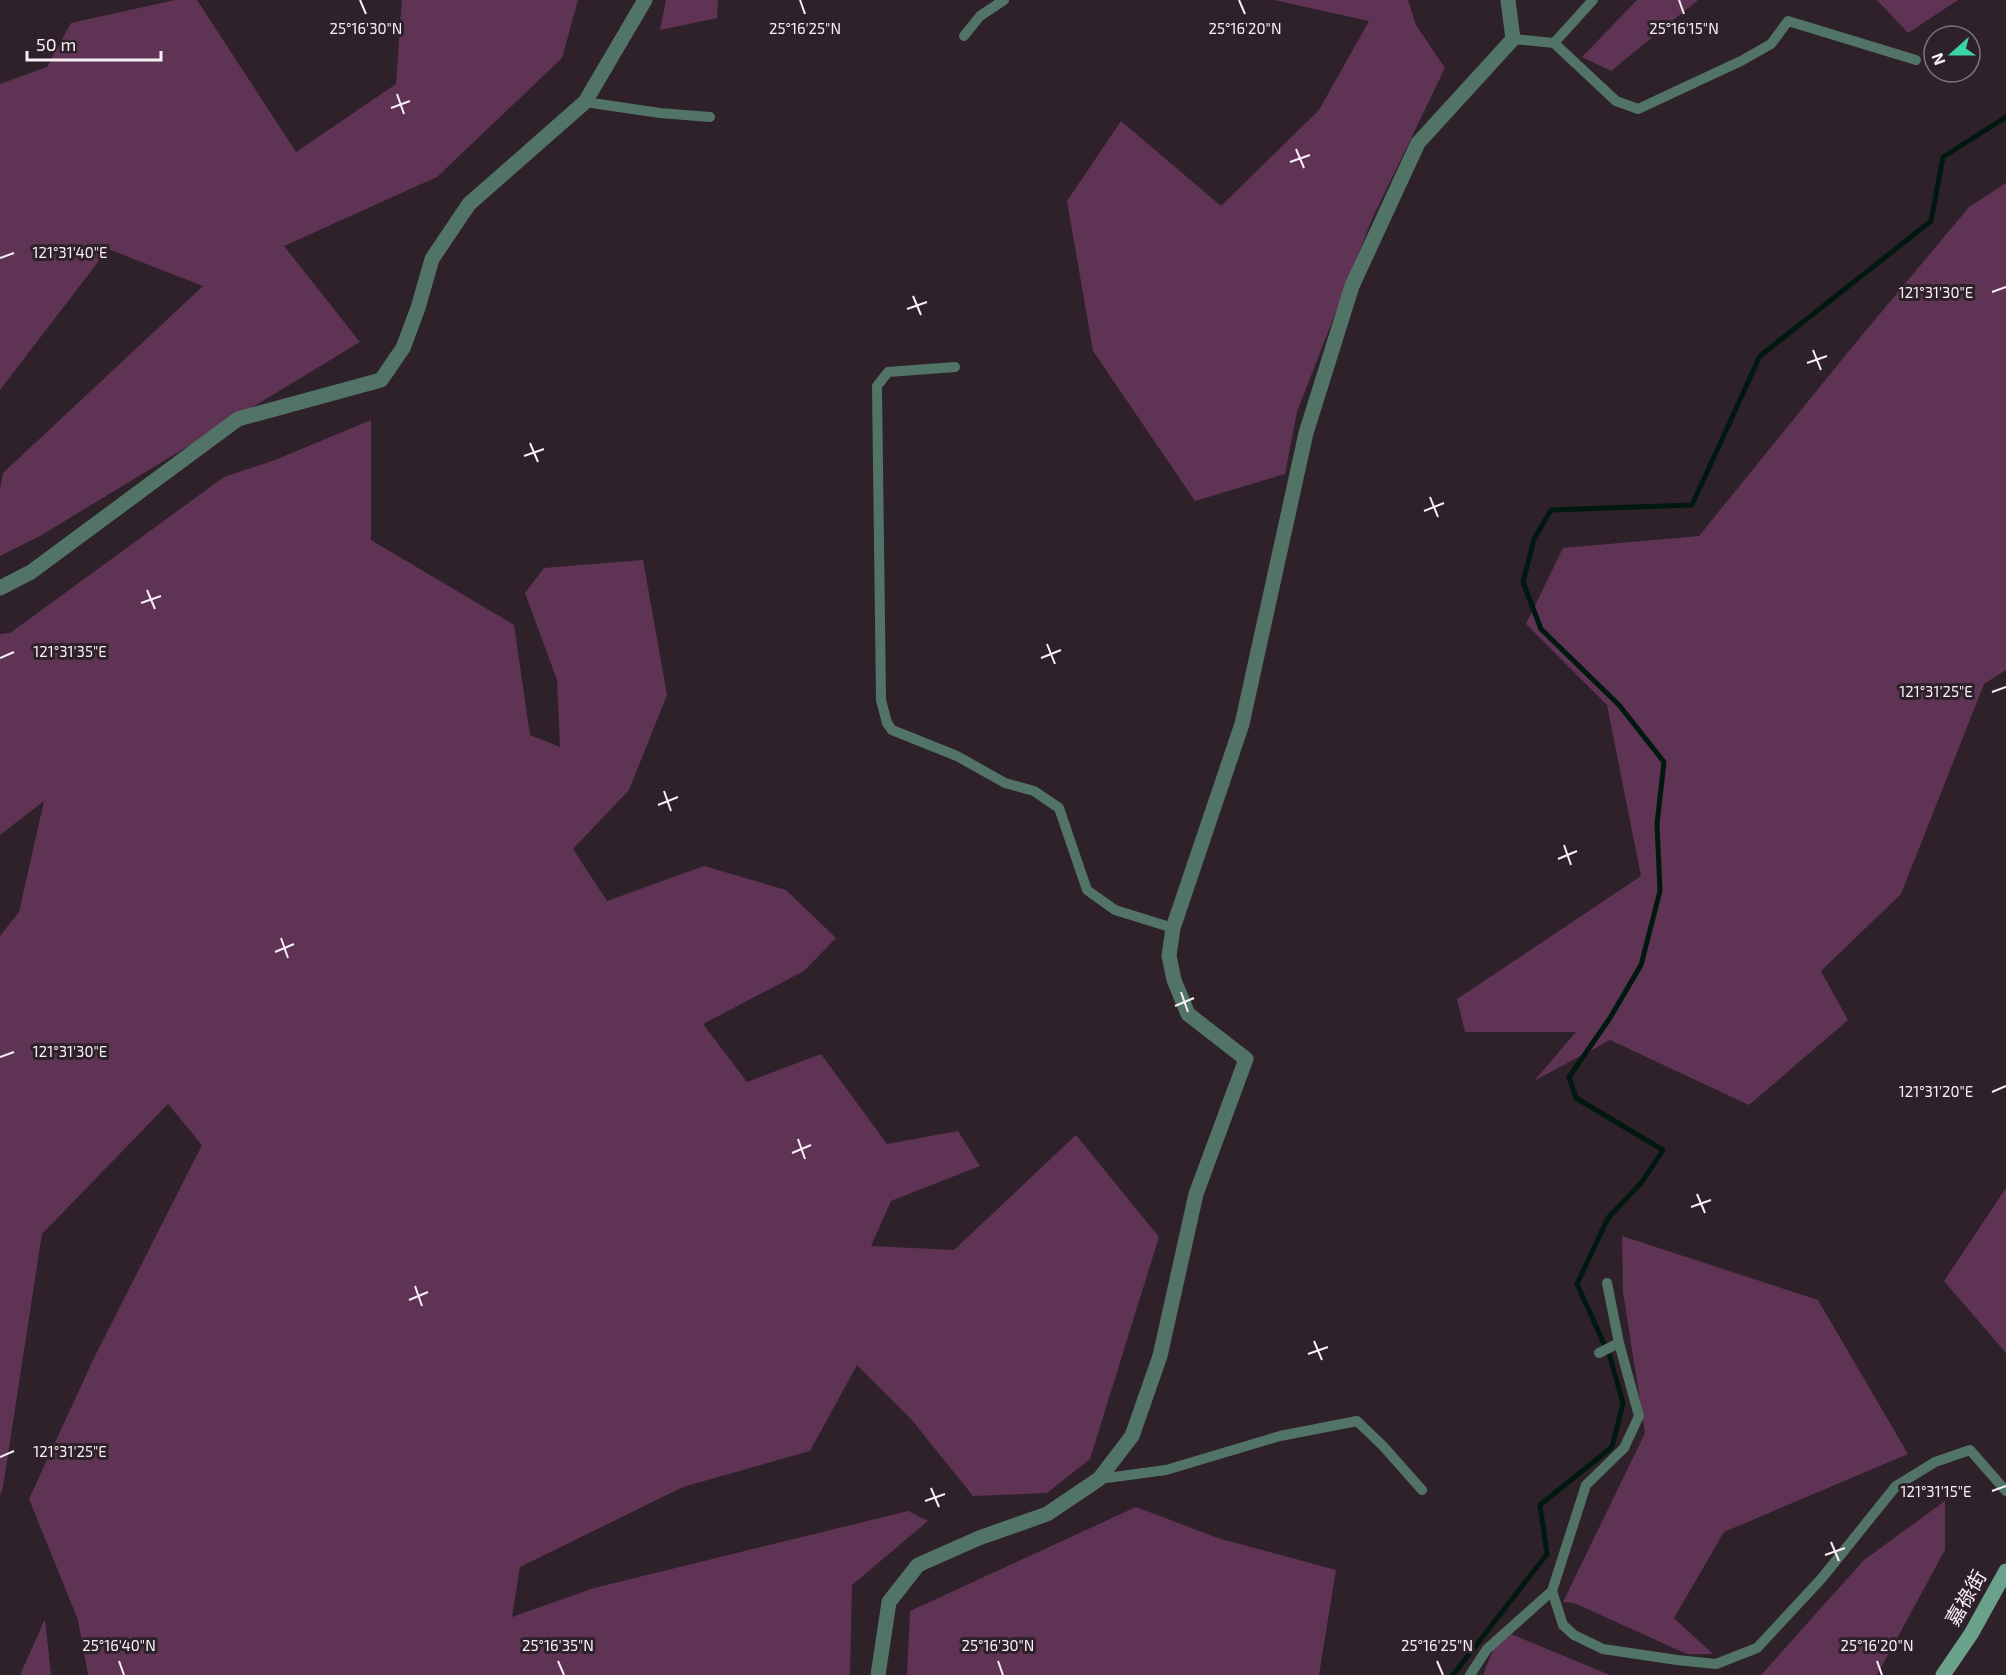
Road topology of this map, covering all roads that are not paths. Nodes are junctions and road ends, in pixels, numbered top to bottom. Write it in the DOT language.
graph roads {
  1 [pos="645,0"];
  2 [pos="1004,0"];
  3 [pos="1508,0"];
  4 [pos="1593,0"];
  5 [pos="964,36"];
  6 [pos="1513,39"];
  7 [pos="1554,43"];
  8 [pos="1916,60"];
  9 [pos="585,102"];
  10 [pos="710,117"];
  11 [pos="955,367"];
  12 [pos="0,588"];
  13 [pos="1173,928"];
  14 [pos="1607,1283"];
  15 [pos="1619,1343"];
  16 [pos="1599,1353"];
  17 [pos="1099,1479"];
  18 [pos="1422,1490"];
  19 [pos="2006,1491"];
  20 [pos="2006,1571"];
  21 [pos="1552,1591"];
  22 [pos="878,1675"];
  23 [pos="1470,1675"];
  24 [pos="1943,1675"];
  1 -- 9 [label="street"];
  2 -- 5 [label="lane"];
  3 -- 6 [label="street"];
  4 -- 7 [label="lane"];
  6 -- 7 [label="lane"];
  6 -- 13 [label="street"];
  7 -- 8 [label="lane"];
  9 -- 10 [label="lane"];
  9 -- 12 [label="street"];
  11 -- 13 [label="lane"];
  13 -- 17 [label="street"];
  14 -- 15 [label="lane"];
  15 -- 16 [label="lane"];
  15 -- 21 [label="lane"];
  17 -- 18 [label="lane"];
  17 -- 22 [label="street"];
  19 -- 21 [label="lane"];
  20 -- 24 [label="street, 嘉祿街"];
  21 -- 23 [label="lane"];
}
